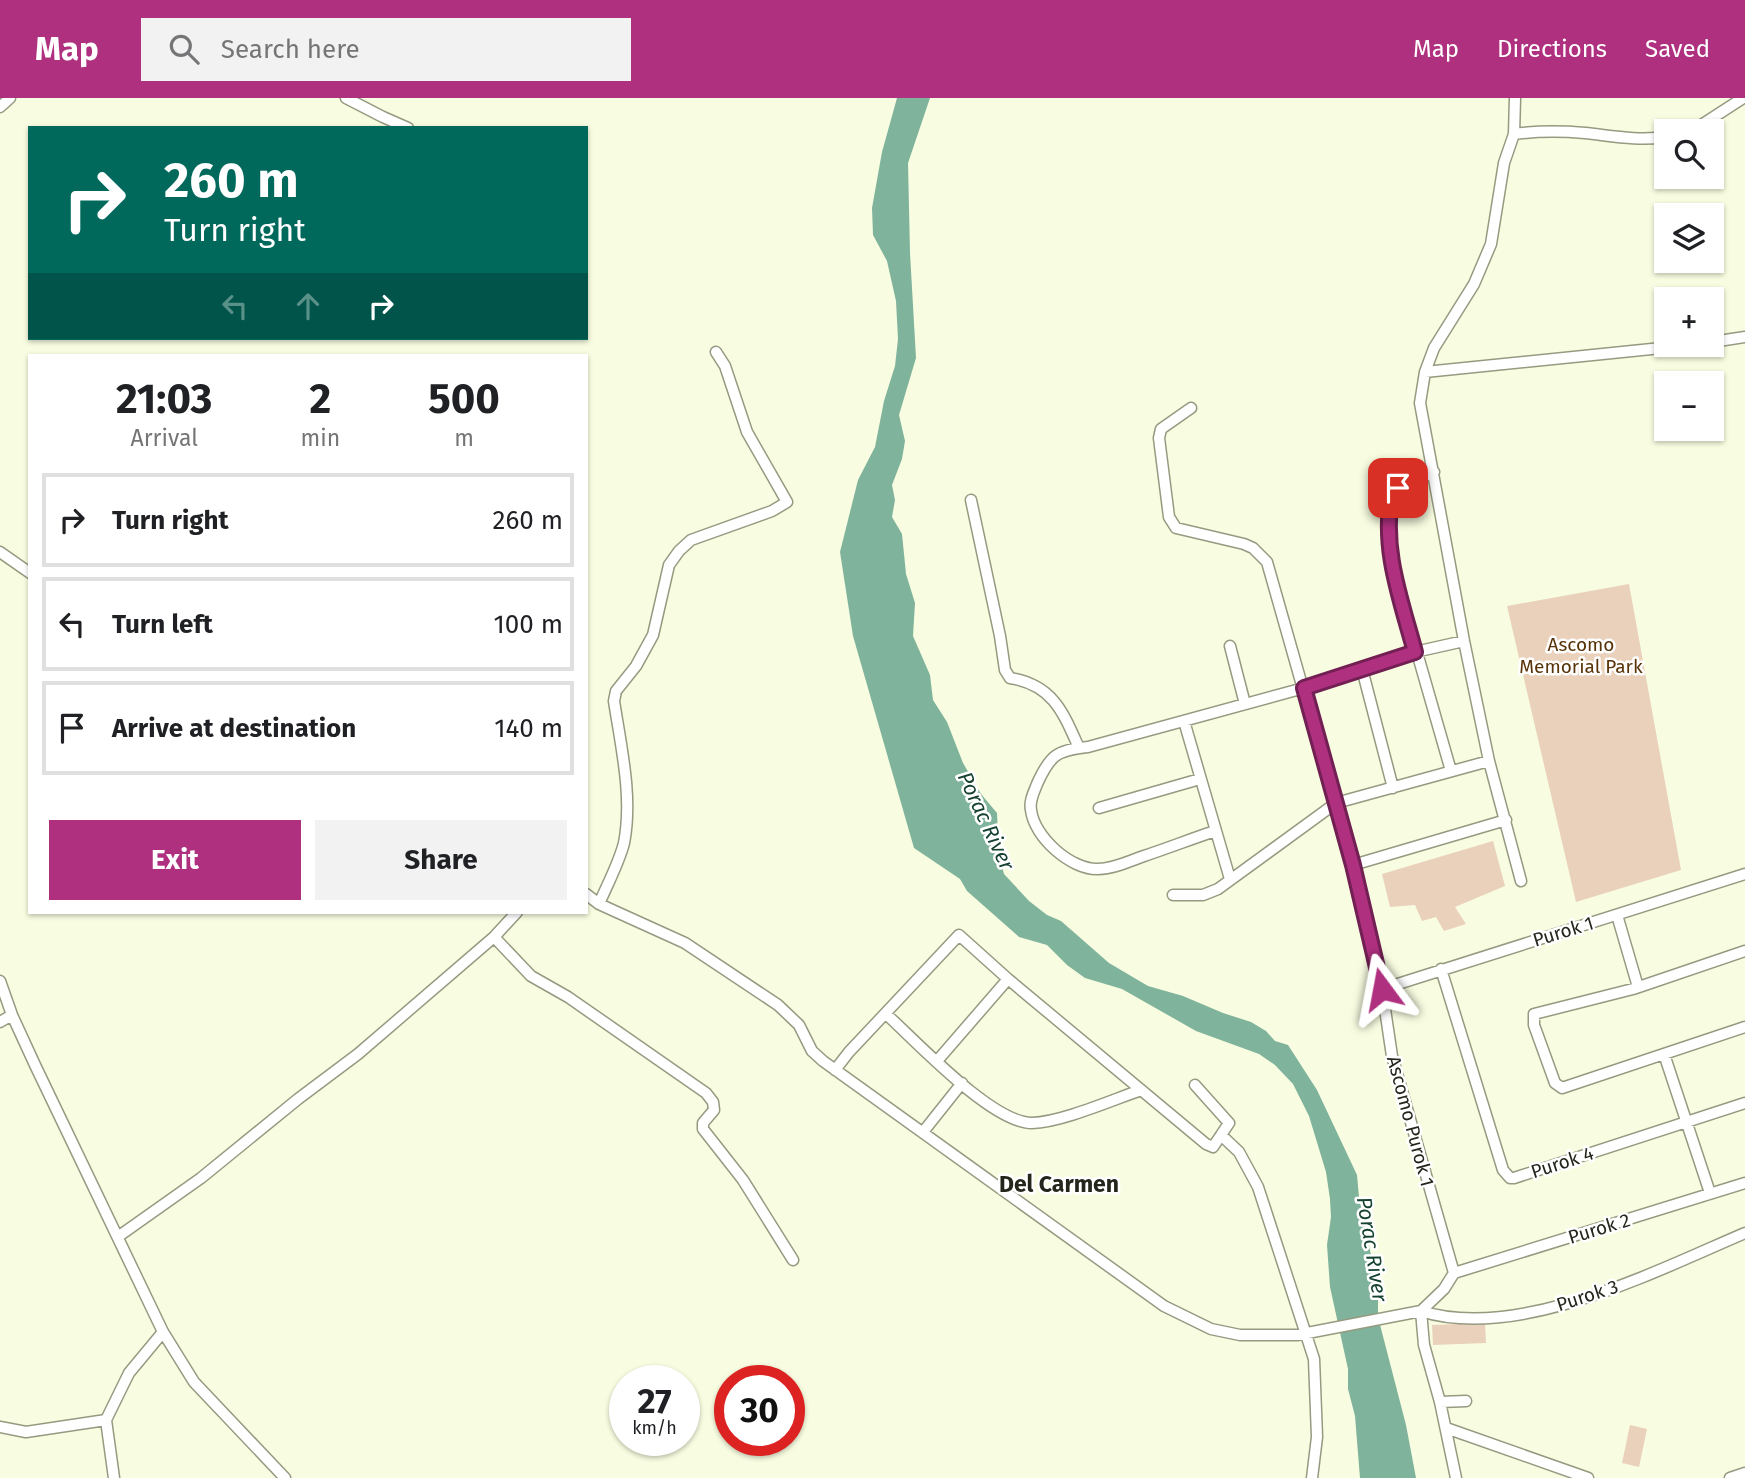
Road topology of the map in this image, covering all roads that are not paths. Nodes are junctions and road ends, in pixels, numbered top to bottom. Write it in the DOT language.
graph roads {
  1 [pos="10,98"];
  2 [pos="346,98"];
  3 [pos="1515,98"];
  4 [pos="1743,98"];
  5 [pos="0,107"];
  6 [pos="1711,119"];
  7 [pos="402,126"];
  8 [pos="1514,134"];
  9 [pos="1654,138"];
  10 [pos="1745,337"];
  11 [pos="1724,340"];
  12 [pos="1654,349"];
  13 [pos="716,352"];
  14 [pos="1425,372"];
  15 [pos="1191,408"];
  16 [pos="1434,472"];
  17 [pos="971,500"];
  18 [pos="0,552"];
  19 [pos="28,572"];
  20 [pos="1464,641"];
  21 [pos="1230,646"];
  22 [pos="1415,652"];
  23 [pos="1362,668"];
  24 [pos="1304,688"];
  25 [pos="1245,704"];
  26 [pos="1184,721"];
  27 [pos="1079,748"];
  28 [pos="1489,761"];
  29 [pos="1451,771"];
  30 [pos="1200,779"];
  31 [pos="1392,788"];
  32 [pos="1336,803"];
  33 [pos="1099,808"];
  34 [pos="1506,820"];
  35 [pos="1215,831"];
  36 [pos="1353,865"];
  37 [pos="1745,874"];
  38 [pos="1230,879"];
  39 [pos="1521,881"];
  40 [pos="1173,895"];
  41 [pos="588,896"];
  42 [pos="599,904"];
  43 [pos="515,914"];
  44 [pos="1617,915"];
  45 [pos="494,937"];
  46 [pos="1745,951"];
  47 [pos="1441,969"];
  48 [pos="1008,979"];
  49 [pos="0,981"];
  50 [pos="1638,987"];
  51 [pos="1382,989"];
  52 [pos="886,1014"];
  53 [pos="12,1015"];
  54 [pos="0,1022"];
  55 [pos="1745,1027"];
  56 [pos="1664,1054"];
  57 [pos="937,1061"];
  58 [pos="835,1070"];
  59 [pos="962,1083"];
  60 [pos="1195,1085"];
  61 [pos="1141,1090"];
  62 [pos="1745,1103"];
  63 [pos="1687,1122"];
  64 [pos="923,1132"];
  65 [pos="1221,1135"];
  66 [pos="1745,1183"];
  67 [pos="1710,1193"];
  68 [pos="1745,1233"];
  69 [pos="119,1236"];
  70 [pos="793,1260"];
  71 [pos="1454,1273"];
  72 [pos="1421,1311"];
  73 [pos="163,1332"];
  74 [pos="1306,1334"];
  75 [pos="1466,1401"];
  76 [pos="1440,1402"];
  77 [pos="106,1420"];
  78 [pos="0,1427"];
  79 [pos="1446,1428"];
  80 [pos="1745,1473"];
  81 [pos="114,1478"];
  82 [pos="285,1478"];
  83 [pos="1312,1478"];
  84 [pos="1456,1478"];
  85 [pos="1588,1478"];
  86 [pos="1730,1478"];
  1 -- 5 [label="street"];
  2 -- 7 [label="street"];
  3 -- 8 [label="street"];
  4 -- 6 [label="street"];
  8 -- 9 [label="street"];
  8 -- 14 [label="street"];
  10 -- 11 [label="street"];
  12 -- 14 [label="street"];
  13 -- 42 [label="street"];
  14 -- 16 [label="street"];
  15 -- 24 [label="street, Ascomo Purok 1"];
  16 -- 20 [label="street"];
  16 -- 22 [label="street"];
  17 -- 27 [label="street"];
  18 -- 19 [label="street"];
  20 -- 22 [label="street"];
  20 -- 28 [label="street"];
  21 -- 25 [label="street"];
  22 -- 23 [label="street"];
  22 -- 29 [label="street"];
  23 -- 24 [label="street"];
  23 -- 31 [label="street"];
  24 -- 25 [label="street"];
  24 -- 32 [label="street, Ascomo Purok 1"];
  25 -- 26 [label="street"];
  26 -- 27 [label="street"];
  26 -- 30 [label="street"];
  27 -- 35 [label="street"];
  28 -- 29 [label="street"];
  28 -- 34 [label="street"];
  29 -- 31 [label="street"];
  30 -- 33 [label="street"];
  30 -- 35 [label="street"];
  31 -- 32 [label="street"];
  32 -- 36 [label="street, Ascomo Purok 1"];
  32 -- 38 [label="street"];
  34 -- 36 [label="street"];
  34 -- 39 [label="street"];
  35 -- 38 [label="street"];
  36 -- 51 [label="street, Ascomo Purok 1"];
  37 -- 44 [label="street, Purok 1"];
  38 -- 40 [label="street"];
  41 -- 42 [label="street"];
  42 -- 58 [label="street"];
  43 -- 45 [label="street"];
  44 -- 47 [label="street, Purok 1"];
  44 -- 50 [label="street"];
  45 -- 69 [label="street"];
  45 -- 70 [label="street"];
  46 -- 50 [label="street"];
  47 -- 51 [label="street, Purok 1"];
  47 -- 63 [label="street, Purok 4"];
  48 -- 52 [label="street"];
  48 -- 57 [label="street"];
  48 -- 61 [label="street"];
  49 -- 53 [label="street"];
  50 -- 56 [label="street"];
  51 -- 71 [label="street, Ascomo Purok 1"];
  52 -- 57 [label="street"];
  52 -- 58 [label="street"];
  53 -- 54 [label="street"];
  53 -- 69 [label="street"];
  55 -- 56 [label="street"];
  56 -- 63 [label="street"];
  57 -- 59 [label="street"];
  58 -- 64 [label="street"];
  59 -- 61 [label="street"];
  59 -- 64 [label="street"];
  60 -- 65 [label="street"];
  61 -- 65 [label="street"];
  62 -- 63 [label="street, Purok 4"];
  63 -- 67 [label="street"];
  64 -- 74 [label="street"];
  65 -- 74 [label="street"];
  66 -- 67 [label="street, Purok 2"];
  67 -- 71 [label="street, Purok 2"];
  68 -- 72 [label="street, Purok 3"];
  69 -- 73 [label="street"];
  71 -- 72 [label="street"];
  72 -- 74 [label="street"];
  72 -- 76 [label="street"];
  73 -- 77 [label="street"];
  73 -- 82 [label="street"];
  74 -- 83 [label="street"];
  75 -- 76 [label="street"];
  76 -- 79 [label="street"];
  77 -- 78 [label="street"];
  77 -- 81 [label="street"];
  79 -- 84 [label="street"];
  79 -- 85 [label="street"];
  80 -- 86 [label="street"];
}
